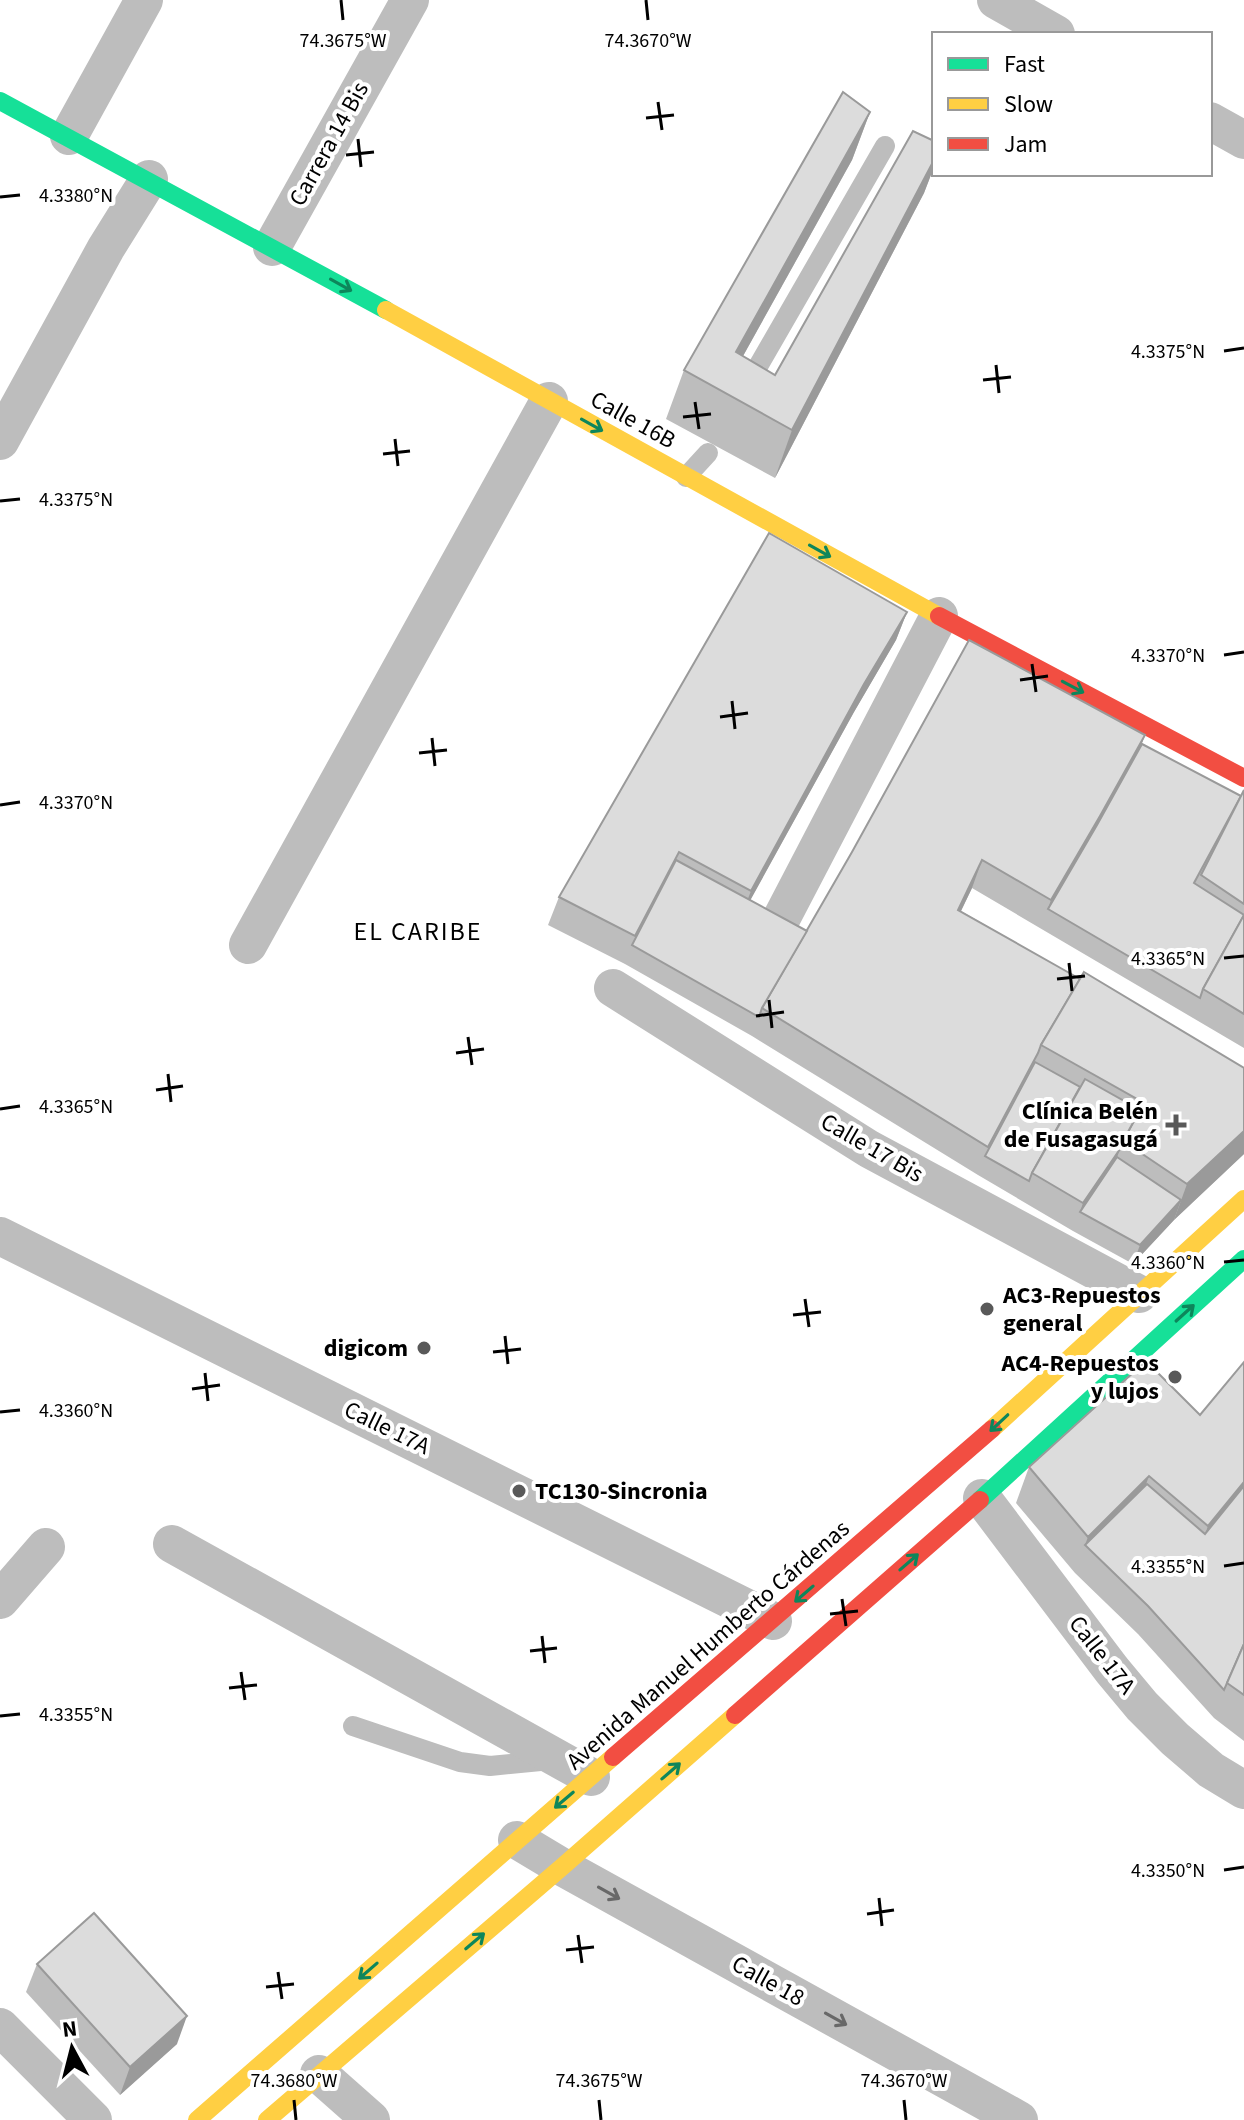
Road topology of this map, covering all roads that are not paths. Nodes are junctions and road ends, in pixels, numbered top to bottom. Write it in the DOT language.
graph roads {
  1 [pos="144,0"];
  2 [pos="410,0"];
  3 [pos="996,0"];
  4 [pos="1052,32"];
  5 [pos="0,101"];
  6 [pos="1212,122"];
  7 [pos="69,136"];
  8 [pos="1244,140"];
  9 [pos="885,146"];
  10 [pos="149,179"];
  11 [pos="272,247"];
  12 [pos="549,401"];
  13 [pos="733,410"];
  14 [pos="0,441"];
  15 [pos="708,453"];
  16 [pos="686,477"];
  17 [pos="939,616"];
  18 [pos="1244,778"];
  19 [pos="780,921"];
  20 [pos="248,945"];
  21 [pos="613,988"];
  22 [pos="1244,1199"];
  23 [pos="0,1236"];
  24 [pos="1244,1259"];
  25 [pos="1139,1294"];
  26 [pos="982,1498"];
  27 [pos="172,1544"];
  28 [pos="46,1547"];
  29 [pos="0,1600"];
  30 [pos="773,1621"];
  31 [pos="353,1726"];
  32 [pos="558,1759"];
  33 [pos="591,1777"];
  34 [pos="1244,1790"];
  35 [pos="517,1840"];
  36 [pos="562,1867"];
  37 [pos="0,2027"];
  38 [pos="319,2074"];
  39 [pos="93,2120"];
  40 [pos="197,2120"];
  41 [pos="267,2120"];
  42 [pos="371,2120"];
  43 [pos="1019,2120"];
  1 -- 7 [label="street"];
  2 -- 11 [label="street, Carrera 14 Bis"];
  3 -- 4 [label="street"];
  5 -- 7 [label="main road, Calle 16B"];
  6 -- 8 [label="street"];
  7 -- 10 [label="main road, Calle 16B"];
  9 -- 13 [label="lane"];
  10 -- 11 [label="main road, Calle 16B"];
  10 -- 14 [label="street"];
  11 -- 12 [label="main road, Calle 16B, one-way"];
  12 -- 16 [label="main road, Calle 16B, one-way"];
  12 -- 20 [label="street"];
  15 -- 16 [label="lane"];
  16 -- 17 [label="main road, Calle 16B, one-way"];
  17 -- 18 [label="main road, Calle 16B, one-way"];
  17 -- 19 [label="street"];
  21 -- 25 [label="street, Calle 17 Bis"];
  22 -- 25 [label="main road, Avenida Manuel Humberto Cárdenas"];
  23 -- 30 [label="street, Calle 17A"];
  26 -- 24 [label="main road, one-way"];
  25 -- 30 [label="main road, Avenida Manuel Humberto Cárdenas, one-way"];
  26 -- 34 [label="street, Calle 17A"];
  36 -- 26 [label="main road, one-way"];
  27 -- 32 [label="street"];
  28 -- 29 [label="street"];
  30 -- 33 [label="main road, Avenida Manuel Humberto Cárdenas"];
  31 -- 32 [label="lane"];
  32 -- 33 [label="street"];
  33 -- 35 [label="main road, Avenida Manuel Humberto Cárdenas, one-way"];
  35 -- 36 [label="street, Calle 18"];
  35 -- 40 [label="main road, Avenida Manuel Humberto Cárdenas, one-way"];
  38 -- 36 [label="main road, one-way"];
  36 -- 43 [label="street, Calle 18, one-way"];
  37 -- 39 [label="street"];
  38 -- 41 [label="main road"];
  38 -- 42 [label="street"];
}
